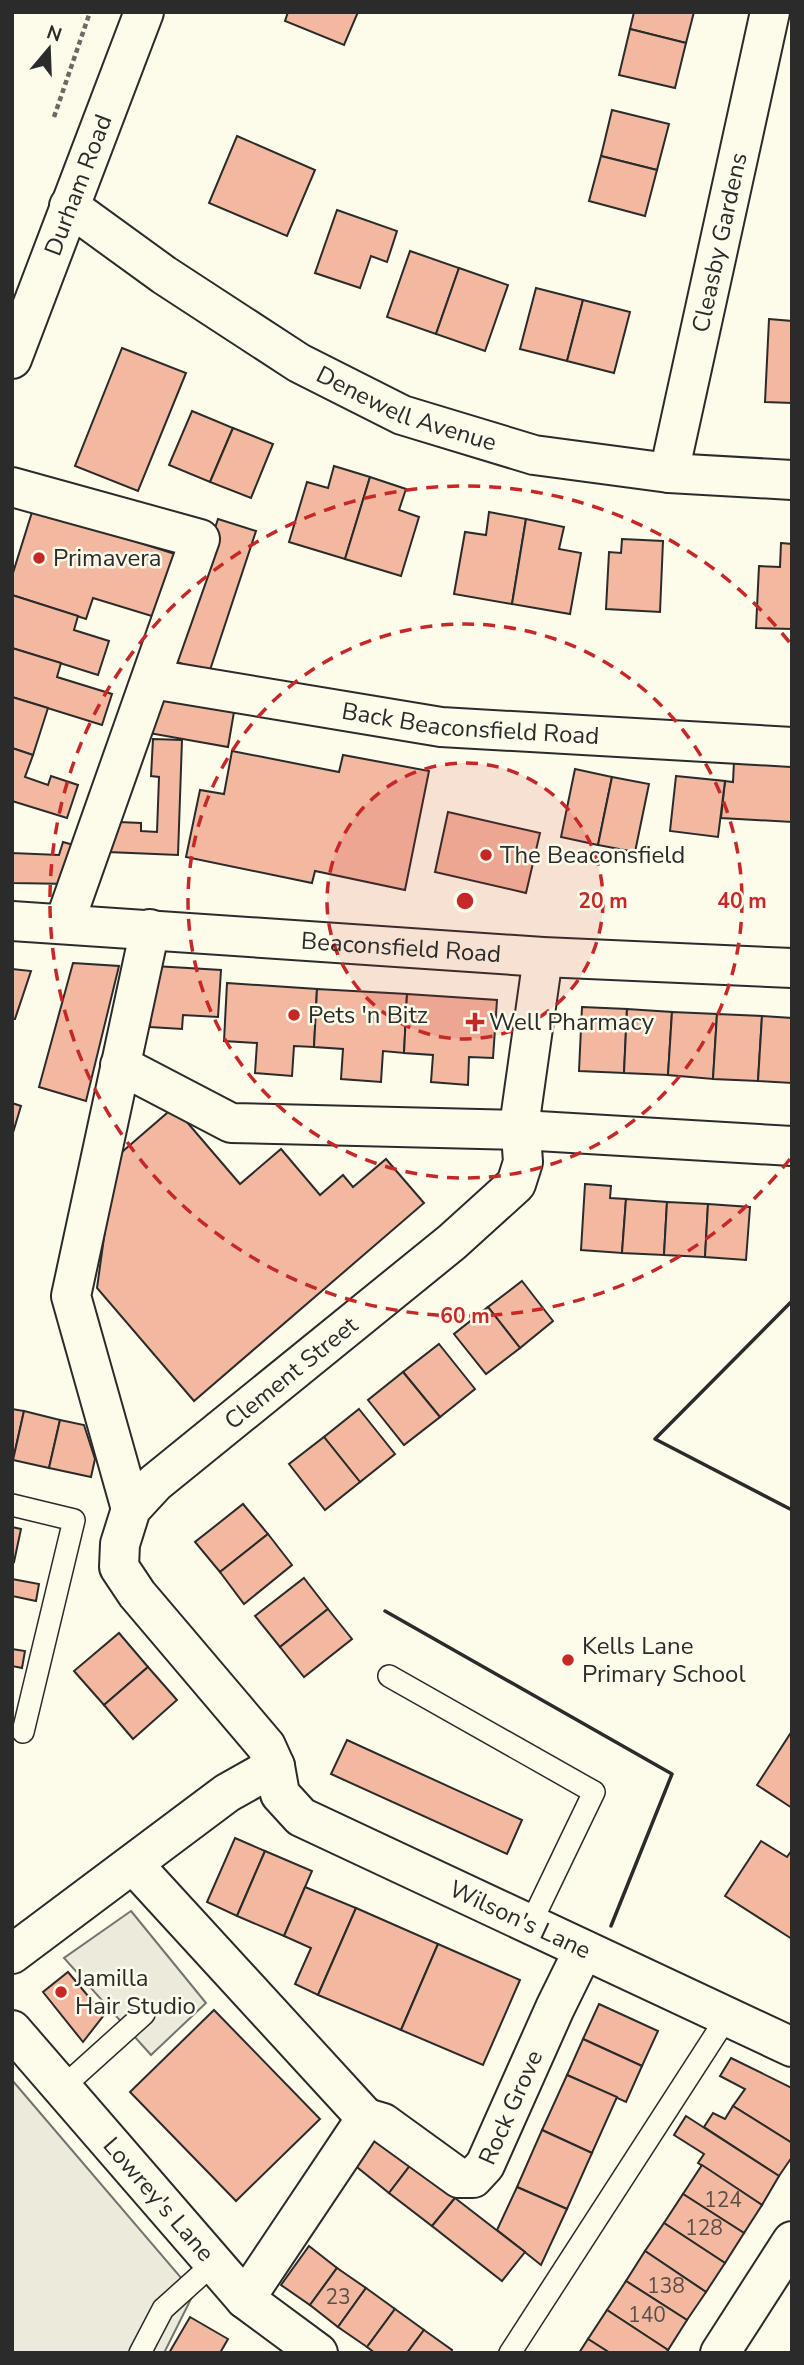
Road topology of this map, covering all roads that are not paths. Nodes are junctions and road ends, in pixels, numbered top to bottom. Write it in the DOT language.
graph roads {
  1 [pos="144,12"];
  2 [pos="770,12"];
  3 [pos="69,206"];
  4 [pos="12,359"];
  5 [pos="669,473"];
  6 [pos="792,480"];
  7 [pos="12,487"];
  8 [pos="152,678"];
  9 [pos="792,747"];
  10 [pos="12,921"];
  11 [pos="64,924"];
  12 [pos="150,929"];
  13 [pos="543,957"];
  14 [pos="792,968"];
  15 [pos="120,1065"];
  16 [pos="521,1130"];
  17 [pos="792,1146"];
  18 [pos="12,1505"];
  19 [pos="131,1509"];
  20 [pos="389,1676"];
  21 [pos="23,1732"];
  22 [pos="275,1766"];
  23 [pos="133,1864"];
  24 [pos="530,1925"];
  25 [pos="583,1951"];
  26 [pos="12,1954"];
  27 [pos="144,2014"];
  28 [pos="727,2017"];
  29 [pos="12,2030"];
  30 [pos="792,2047"];
  31 [pos="63,2087"];
  32 [pos="366,2118"];
  33 [pos="792,2241"];
  34 [pos="214,2263"];
  35 [pos="245,2300"];
  36 [pos="140,2353"];
  37 [pos="318,2353"];
  38 [pos="510,2353"];
  39 [pos="720,2353"];
  1 -- 3 [label="street, Durham Road"];
  2 -- 5 [label="street, Cleasby Gardens"];
  3 -- 4 [label="street, Durham Road"];
  3 -- 5 [label="street, Denewell Avenue"];
  5 -- 6 [label="street, Denewell Avenue"];
  7 -- 8 [label="street"];
  8 -- 9 [label="street, Back Beaconsfield Road"];
  8 -- 11 [label="street"];
  10 -- 11 [label="street, Beaconsfield Road"];
  11 -- 12 [label="street, Beaconsfield Road"];
  12 -- 13 [label="street, Beaconsfield Road"];
  12 -- 15 [label="street"];
  13 -- 14 [label="street, Beaconsfield Road"];
  13 -- 16 [label="street, Clement Street"];
  15 -- 16 [label="street"];
  15 -- 19 [label="street"];
  16 -- 17 [label="street"];
  16 -- 19 [label="street, Clement Street"];
  18 -- 21 [label="lane"];
  19 -- 22 [label="street, Clement Street"];
  20 -- 24 [label="lane"];
  22 -- 23 [label="street"];
  22 -- 24 [label="street, Wilson's Lane"];
  23 -- 26 [label="street"];
  23 -- 32 [label="street"];
  24 -- 25 [label="street, Wilson's Lane"];
  25 -- 28 [label="street, Wilson's Lane"];
  25 -- 32 [label="street, Rock Grove"];
  27 -- 31 [label="lane"];
  28 -- 30 [label="street, Wilson's Lane"];
  28 -- 38 [label="lane"];
  29 -- 31 [label="street, Lowrey's Lane"];
  31 -- 34 [label="street, Lowrey's Lane"];
  32 -- 35 [label="street"];
  33 -- 39 [label="street"];
  34 -- 35 [label="street, Lowrey's Lane"];
  34 -- 36 [label="lane"];
  35 -- 37 [label="street, Lowrey's Lane"];
}
